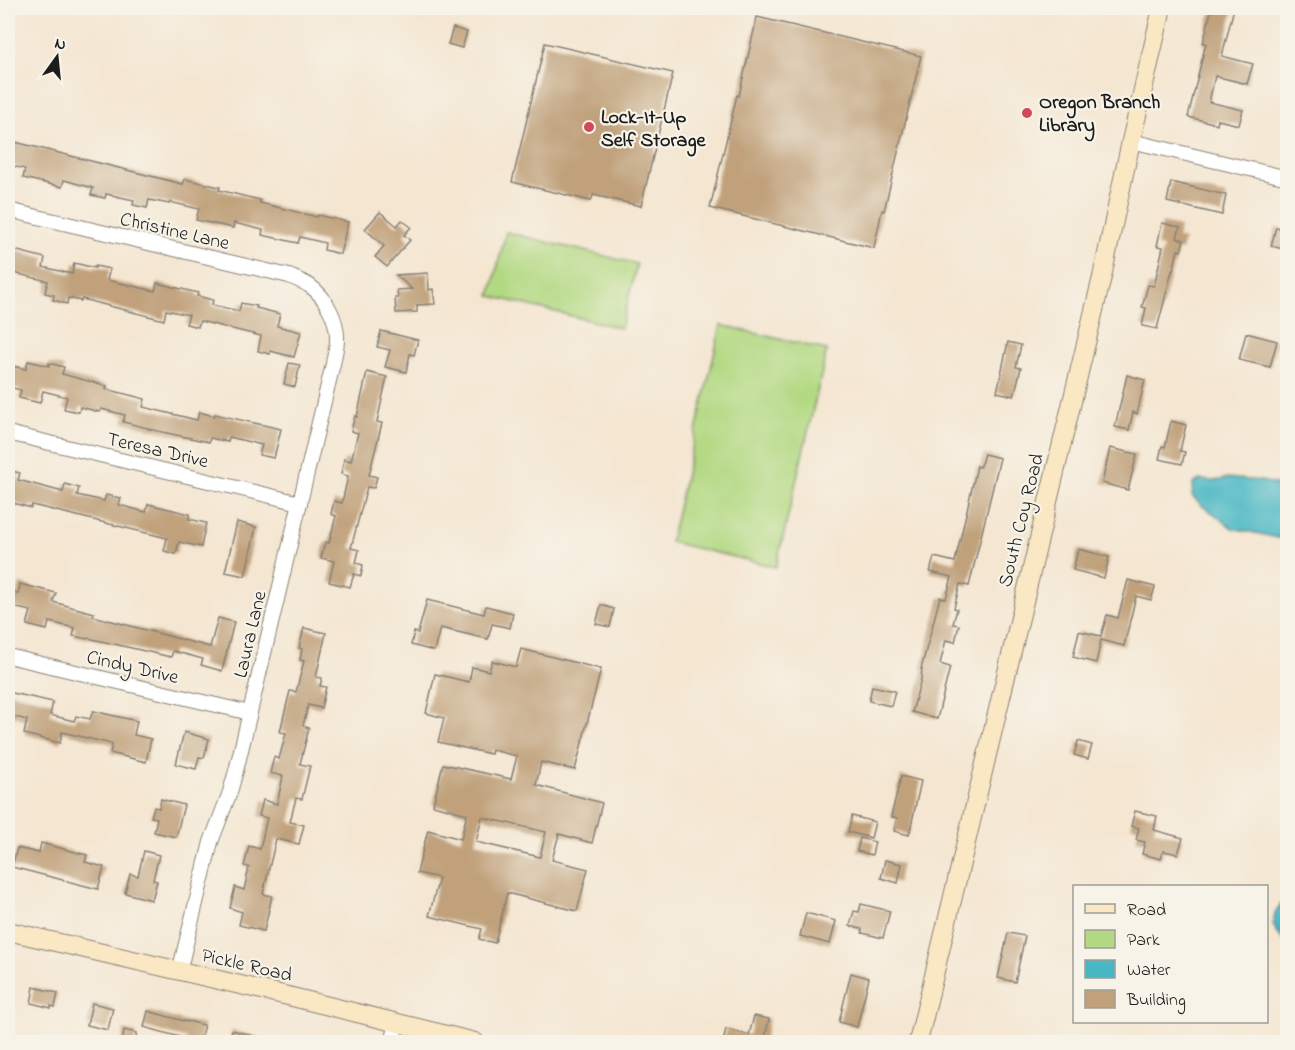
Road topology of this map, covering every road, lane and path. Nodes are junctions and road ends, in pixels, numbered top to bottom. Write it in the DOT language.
graph roads {
  1 [pos="1162,8"];
  2 [pos="1131,141"];
  3 [pos="1287,178"];
  4 [pos="8,210"];
  5 [pos="326,303"];
  6 [pos="8,433"];
  7 [pos="300,503"];
  8 [pos="8,656"];
  9 [pos="250,713"];
  10 [pos="8,931"];
  11 [pos="179,972"];
  12 [pos="397,1024"];
  13 [pos="392,1042"];
  14 [pos="476,1042"];
  15 [pos="918,1042"];
  1 -- 2 [label="street, South Coy Road"];
  2 -- 3 [label="street"];
  2 -- 15 [label="street, South Coy Road"];
  4 -- 5 [label="street, Christine Lane"];
  5 -- 7 [label="street, Laura Lane"];
  6 -- 7 [label="street, Teresa Drive"];
  7 -- 9 [label="street, Laura Lane"];
  8 -- 9 [label="street, Cindy Drive"];
  9 -- 11 [label="street, Laura Lane"];
  10 -- 11 [label="street, Pickle Road"];
  11 -- 12 [label="street, Pickle Road"];
  12 -- 13 [label="street"];
  12 -- 14 [label="street, Pickle Road"];
}
